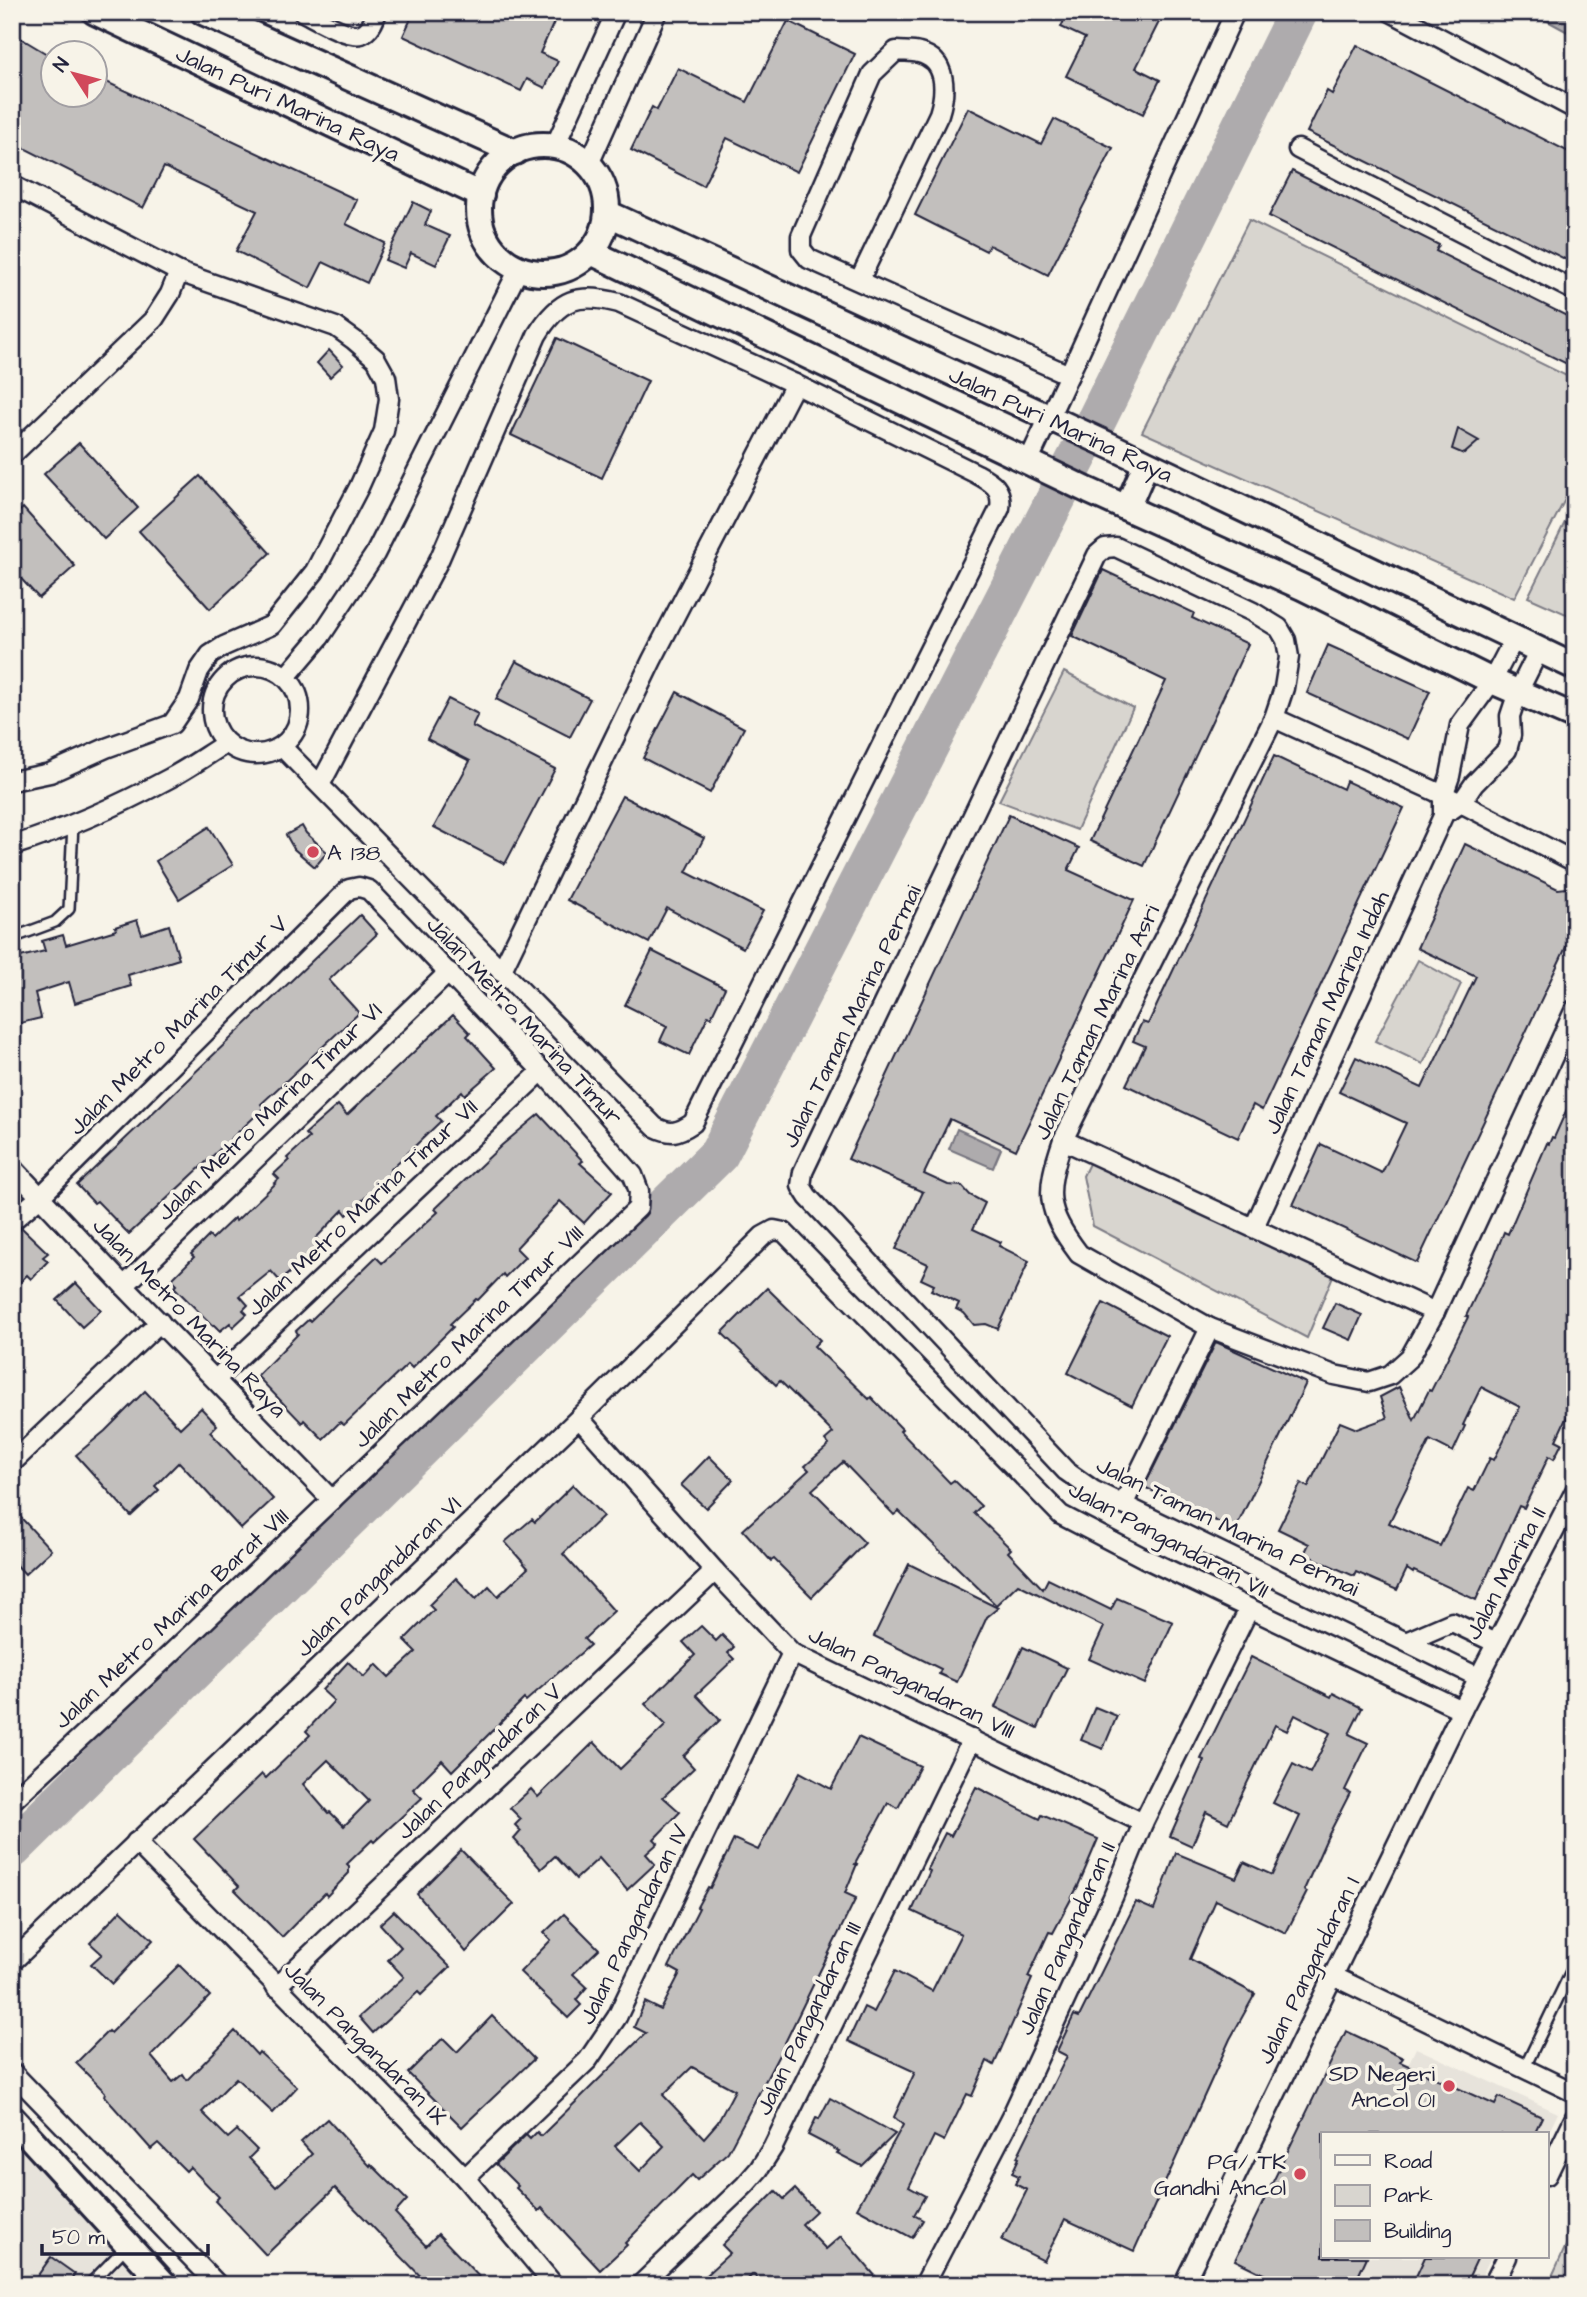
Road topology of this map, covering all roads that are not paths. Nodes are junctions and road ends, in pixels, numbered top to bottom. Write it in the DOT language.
graph roads {
  1 [pos="94,12"];
  2 [pos="203,12"];
  3 [pos="303,12"];
  4 [pos="377,12"];
  5 [pos="616,12"];
  6 [pos="657,12"];
  7 [pos="1235,12"];
  8 [pos="1391,12"];
  9 [pos="1575,109"];
  10 [pos="555,146"];
  11 [pos="1298,149"];
  12 [pos="515,152"];
  13 [pos="589,164"];
  14 [pos="12,185"];
  15 [pos="481,195"];
  16 [pos="607,213"];
  17 [pos="591,251"];
  18 [pos="519,269"];
  19 [pos="179,272"];
  20 [pos="859,281"];
  21 [pos="1575,291"];
  22 [pos="1069,375"];
  23 [pos="795,384"];
  24 [pos="1050,418"];
  25 [pos="12,455"];
  26 [pos="1028,462"];
  27 [pos="1146,464"];
  28 [pos="1128,508"];
  29 [pos="1514,639"];
  30 [pos="1539,650"];
  31 [pos="1575,667"];
  32 [pos="286,677"];
  33 [pos="1492,681"];
  34 [pos="1518,692"];
  35 [pos="1575,717"];
  36 [pos="1274,718"];
  37 [pos="225,744"];
  38 [pos="282,747"];
  39 [pos="12,781"];
  40 [pos="320,785"];
  41 [pos="1443,796"];
  42 [pos="1461,803"];
  43 [pos="1443,816"];
  44 [pos="73,823"];
  45 [pos="12,846"];
  46 [pos="1575,862"];
  47 [pos="349,889"];
  48 [pos="12,938"];
  49 [pos="449,972"];
  50 [pos="501,972"];
  51 [pos="1575,1009"];
  52 [pos="542,1071"];
  53 [pos="1063,1140"];
  54 [pos="12,1167"];
  55 [pos="41,1196"];
  56 [pos="638,1208"];
  57 [pos="12,1222"];
  58 [pos="1254,1227"];
  59 [pos="780,1231"];
  60 [pos="124,1286"];
  61 [pos="1435,1312"];
  62 [pos="160,1322"];
  63 [pos="1210,1328"];
  64 [pos="216,1379"];
  65 [pos="579,1418"];
  66 [pos="12,1463"];
  67 [pos="1575,1491"];
  68 [pos="332,1500"];
  69 [pos="1123,1504"];
  70 [pos="715,1571"];
  71 [pos="1249,1609"];
  72 [pos="1408,1641"];
  73 [pos="1496,1643"];
  74 [pos="792,1653"];
  75 [pos="1478,1677"];
  76 [pos="1462,1710"];
  77 [pos="972,1739"];
  78 [pos="12,1801"];
  79 [pos="1143,1823"];
  80 [pos="136,1842"];
  81 [pos="12,1962"];
  82 [pos="1575,1963"];
  83 [pos="1332,1976"];
  84 [pos="276,1987"];
  85 [pos="1524,2069"];
  86 [pos="12,2072"];
  87 [pos="1575,2094"];
  88 [pos="1575,2117"];
  89 [pos="12,2118"];
  90 [pos="1548,2173"];
  91 [pos="465,2178"];
  92 [pos="128,2245"];
  93 [pos="1506,2258"];
  94 [pos="89,2285"];
  95 [pos="164,2285"];
  96 [pos="218,2285"];
  97 [pos="554,2285"];
  98 [pos="640,2285"];
  99 [pos="925,2285"];
  100 [pos="1183,2285"];
  101 [pos="1493,2285"];
  1 -- 15 [label="street, Jalan Puri Marina Raya"];
  2 -- 12 [label="street, Jalan Puri Marina Raya"];
  3 -- 4 [label="street"];
  5 -- 10 [label="street"];
  6 -- 13 [label="street"];
  7 -- 22 [label="street"];
  8 -- 9 [label="street"];
  10 -- 12 [label="street"];
  10 -- 13 [label="street"];
  11 -- 21 [label="street"];
  12 -- 15 [label="street"];
  13 -- 16 [label="street"];
  14 -- 19 [label="street"];
  15 -- 18 [label="street"];
  16 -- 17 [label="street"];
  16 -- 24 [label="street, Jalan Puri Marina Raya"];
  17 -- 18 [label="street"];
  17 -- 26 [label="street, Jalan Puri Marina Raya"];
  18 -- 32 [label="street"];
  19 -- 25 [label="street"];
  19 -- 39 [label="street"];
  20 -- 20 [label="street"];
  20 -- 22 [label="street"];
  22 -- 24 [label="street"];
  23 -- 40 [label="street"];
  23 -- 50 [label="street"];
  23 -- 50 [label="street"];
  24 -- 26 [label="street"];
  24 -- 27 [label="street, Jalan Puri Marina Raya"];
  26 -- 28 [label="street, Jalan Puri Marina Raya"];
  27 -- 28 [label="street"];
  27 -- 29 [label="street, Jalan Puri Marina Raya"];
  28 -- 33 [label="street, Jalan Puri Marina Raya"];
  29 -- 30 [label="street, Jalan Puri Marina Raya"];
  29 -- 33 [label="street"];
  30 -- 31 [label="street, Jalan Puri Marina Raya"];
  30 -- 34 [label="street"];
  32 -- 37 [label="street"];
  32 -- 38 [label="street"];
  33 -- 34 [label="street, Jalan Puri Marina Raya"];
  33 -- 41 [label="street, Jalan Taman Marina Indah"];
  34 -- 35 [label="street, Jalan Puri Marina Raya"];
  34 -- 42 [label="street, Jalan Taman Marina Indah"];
  36 -- 41 [label="street"];
  36 -- 53 [label="street, Jalan Taman Marina Asri"];
  36 -- 69 [label="street, Jalan Taman Marina Permai"];
  37 -- 38 [label="street"];
  37 -- 44 [label="street"];
  38 -- 40 [label="street"];
  40 -- 50 [label="street"];
  41 -- 42 [label="street"];
  41 -- 43 [label="street, Jalan Taman Marina Indah"];
  42 -- 43 [label="street, Jalan Taman Marina Indah"];
  42 -- 46 [label="street"];
  43 -- 58 [label="street, Jalan Taman Marina Indah"];
  44 -- 45 [label="street"];
  44 -- 48 [label="lane"];
  47 -- 49 [label="street, Jalan Metro Marina Timur"];
  47 -- 55 [label="street, Jalan Metro Marina Timur V"];
  49 -- 52 [label="street, Jalan Metro Marina Timur"];
  49 -- 60 [label="street, Jalan Metro Marina Timur VI"];
  51 -- 61 [label="street"];
  52 -- 56 [label="street, Jalan Metro Marina Timur"];
  52 -- 64 [label="street, Jalan Metro Marina Timur VII"];
  53 -- 58 [label="street"];
  53 -- 63 [label="street, Jalan Taman Marina Asri"];
  54 -- 55 [label="street, Jalan Metro Marina Raya"];
  55 -- 57 [label="street, Jalan Metro Marina Timur V"];
  55 -- 60 [label="street, Jalan Metro Marina Raya"];
  56 -- 68 [label="street, Jalan Metro Marina Timur VIII"];
  58 -- 61 [label="street"];
  59 -- 65 [label="street, Jalan Pangandaran VI"];
  59 -- 71 [label="street, Jalan Pangandaran VII"];
  60 -- 62 [label="street, Jalan Metro Marina Raya"];
  61 -- 63 [label="street"];
  62 -- 64 [label="street, Jalan Metro Marina Raya"];
  62 -- 66 [label="street"];
  63 -- 69 [label="street"];
  64 -- 68 [label="street, Jalan Metro Marina Raya"];
  65 -- 70 [label="street, Jalan Pangandaran VIII"];
  65 -- 80 [label="street, Jalan Pangandaran VI"];
  67 -- 73 [label="street, Jalan Marina II"];
  68 -- 78 [label="street, Jalan Metro Marina Barat VIII"];
  69 -- 72 [label="street, Jalan Taman Marina Permai"];
  70 -- 74 [label="street, Jalan Pangandaran VIII"];
  70 -- 84 [label="street, Jalan Pangandaran V"];
  71 -- 76 [label="street, Jalan Pangandaran VII"];
  71 -- 79 [label="street, Jalan Pangandaran II"];
  72 -- 73 [label="street"];
  72 -- 75 [label="street, Jalan Taman Marina Permai"];
  73 -- 75 [label="street, Jalan Marina II"];
  74 -- 77 [label="street, Jalan Pangandaran VIII"];
  74 -- 91 [label="street, Jalan Pangandaran IV"];
  75 -- 76 [label="street, Jalan Pangandaran I"];
  76 -- 83 [label="street, Jalan Pangandaran I"];
  77 -- 79 [label="street, Jalan Pangandaran VIII"];
  77 -- 98 [label="street, Jalan Pangandaran III"];
  79 -- 99 [label="street, Jalan Pangandaran II"];
  80 -- 81 [label="street, Jalan Pangandaran VI"];
  80 -- 84 [label="street, Jalan Pangandaran IX"];
  82 -- 85 [label="lane"];
  83 -- 85 [label="street"];
  83 -- 100 [label="street, Jalan Pangandaran I"];
  84 -- 91 [label="street, Jalan Pangandaran IX"];
  85 -- 87 [label="street"];
  86 -- 96 [label="street"];
  88 -- 90 [label="street"];
  89 -- 92 [label="street"];
  91 -- 97 [label="street, Jalan Pangandaran IX"];
  92 -- 94 [label="lane"];
  92 -- 95 [label="street"];
  93 -- 101 [label="street"];
}
